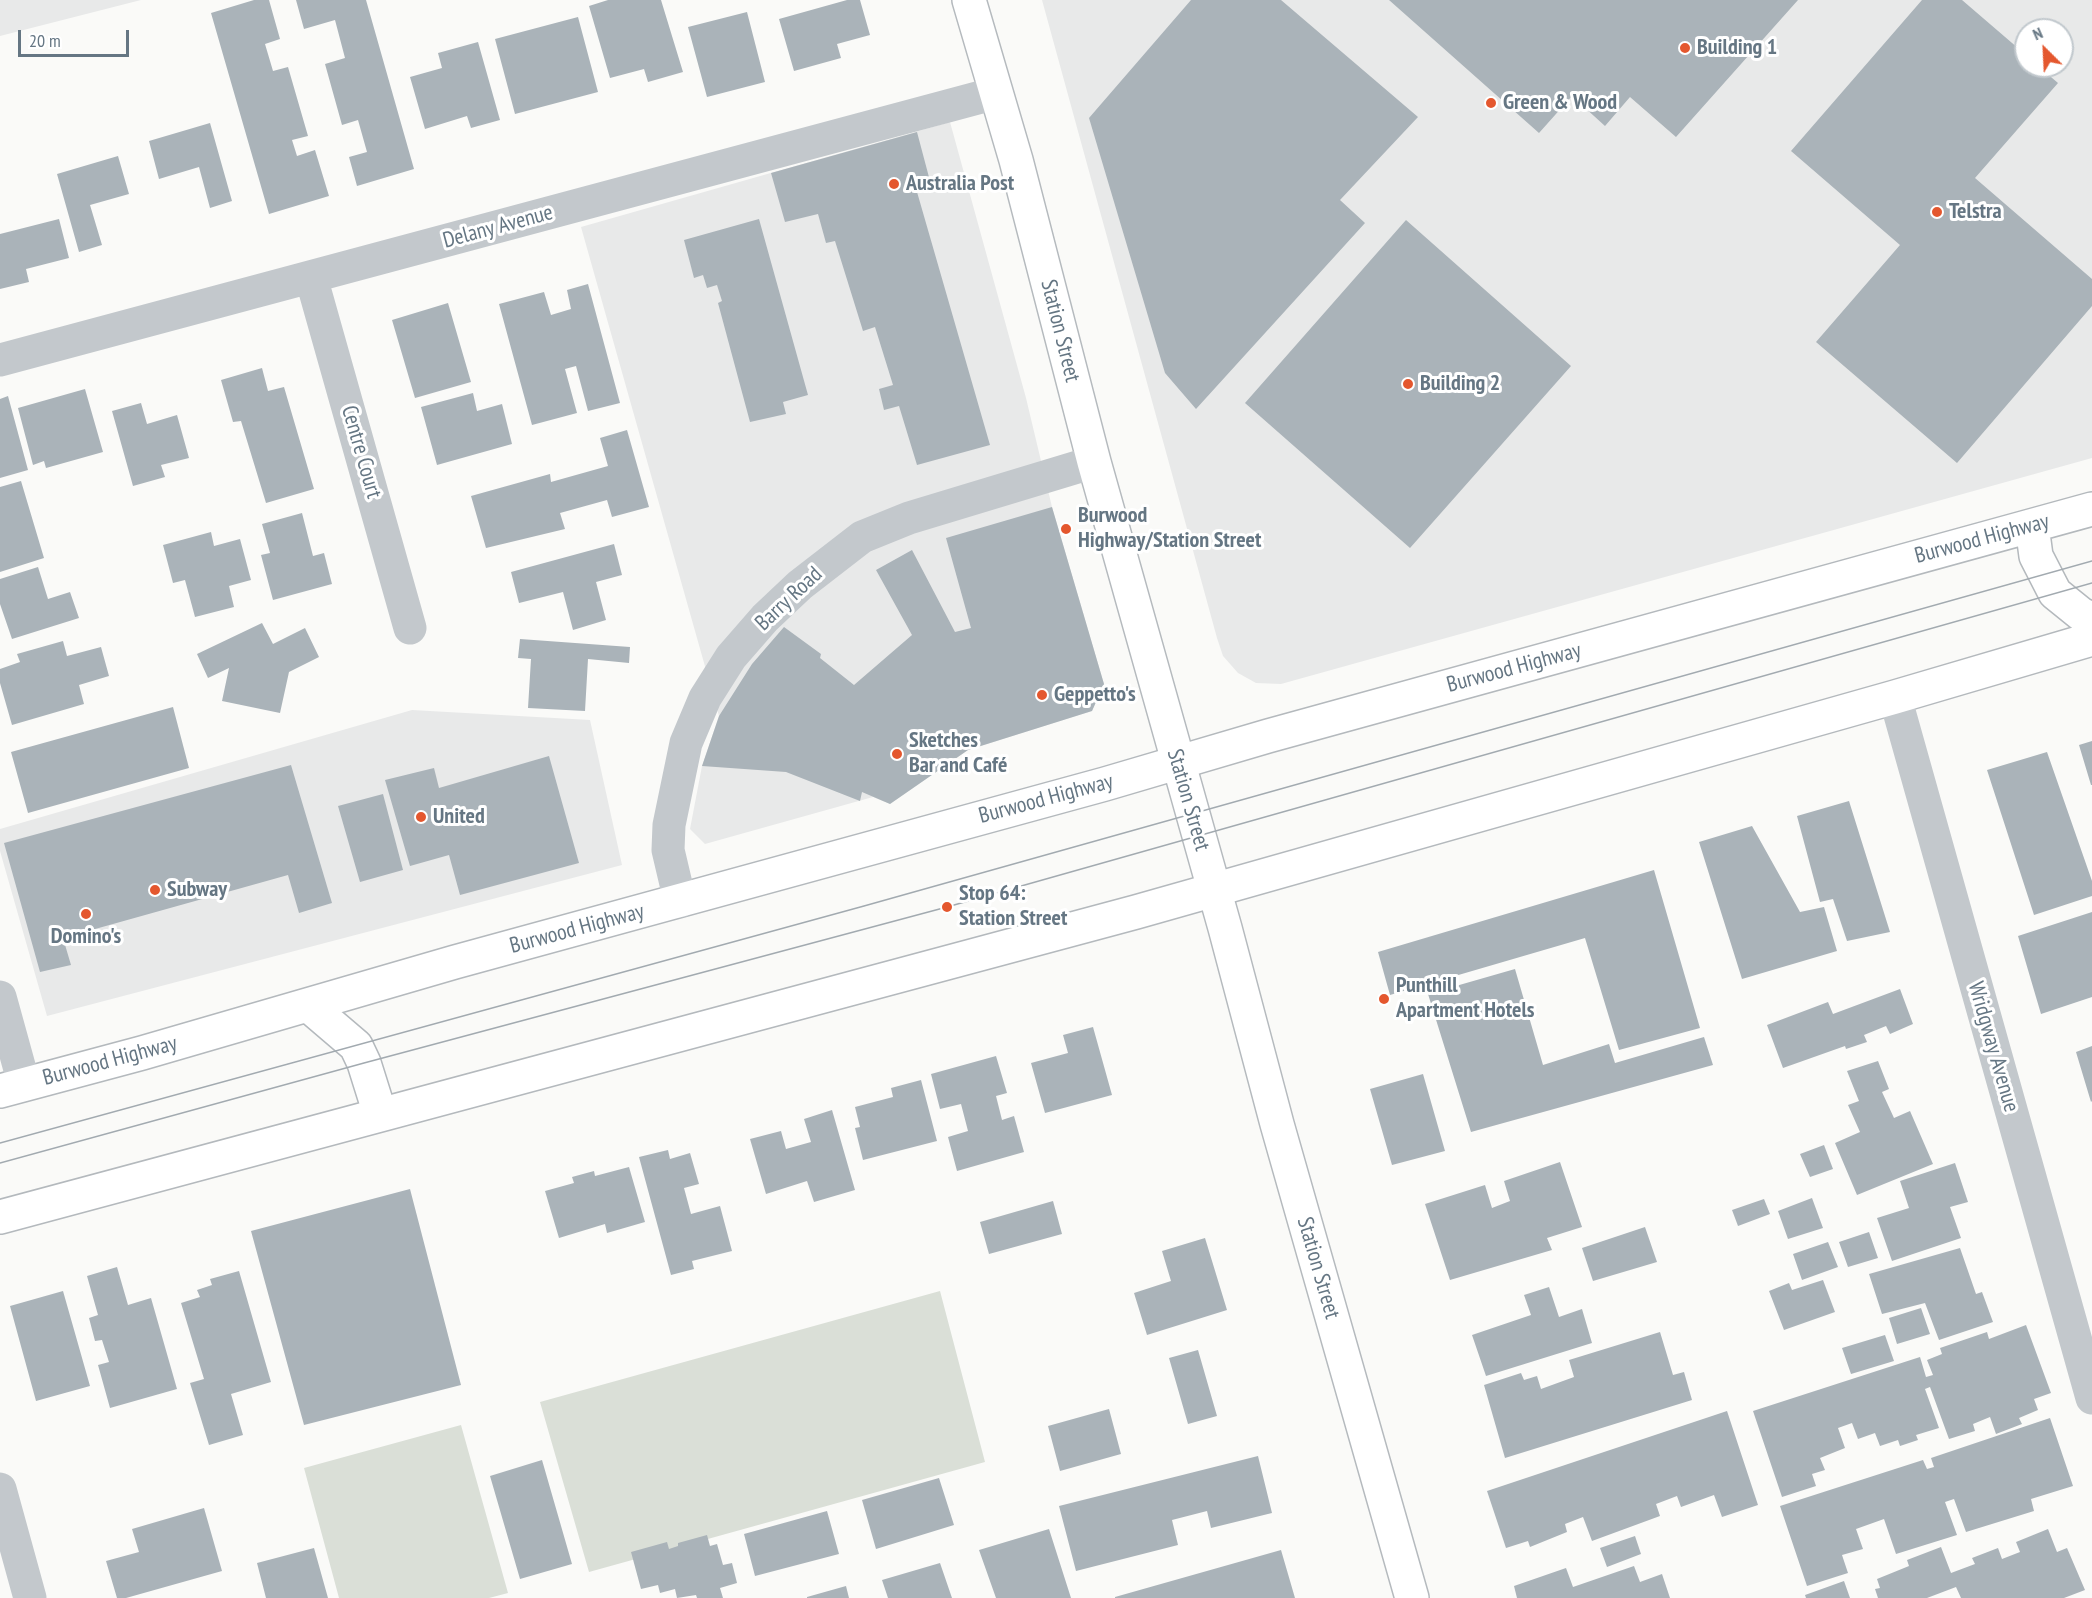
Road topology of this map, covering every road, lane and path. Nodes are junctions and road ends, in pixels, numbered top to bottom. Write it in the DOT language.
graph roads {
  1 [pos="969,0"];
  2 [pos="996,93"];
  3 [pos="311,277"];
  4 [pos="0,360"];
  5 [pos="1094,462"];
  6 [pos="2092,508"];
  7 [pos="2032,526"];
  8 [pos="2092,620"];
  9 [pos="410,628"];
  10 [pos="2092,639"];
  11 [pos="1895,697"];
  12 [pos="1177,762"];
  13 [pos="1214,889"];
  14 [pos="680,901"];
  15 [pos="0,997"];
  16 [pos="308,1005"];
  17 [pos="12,1088"];
  18 [pos="380,1114"];
  19 [pos="0,1217"];
  20 [pos="2092,1398"];
  21 [pos="0,1489"];
  22 [pos="30,1598"];
  23 [pos="1412,1598"];
  1 -- 2 [label="main road, Station Street"];
  2 -- 3 [label="street, Delany Avenue"];
  2 -- 5 [label="main road, Station Street"];
  3 -- 4 [label="street, Delany Avenue"];
  3 -- 9 [label="street, Centre Court"];
  5 -- 12 [label="main road, Station Street"];
  5 -- 14 [label="street, Barry Road"];
  6 -- 7 [label="main road, Burwood Highway"];
  7 -- 8 [label="main road"];
  7 -- 12 [label="main road, Burwood Highway"];
  10 -- 11 [label="main road"];
  11 -- 13 [label="main road"];
  11 -- 20 [label="street, Wridgway Avenue"];
  12 -- 13 [label="main road, Station Street"];
  12 -- 14 [label="main road, Burwood Highway"];
  13 -- 18 [label="main road"];
  13 -- 23 [label="main road, Station Street"];
  14 -- 16 [label="main road, Burwood Highway"];
  15 -- 17 [label="street"];
  16 -- 17 [label="main road, Burwood Highway"];
  16 -- 18 [label="main road"];
  18 -- 19 [label="main road"];
  21 -- 22 [label="street"];
}
